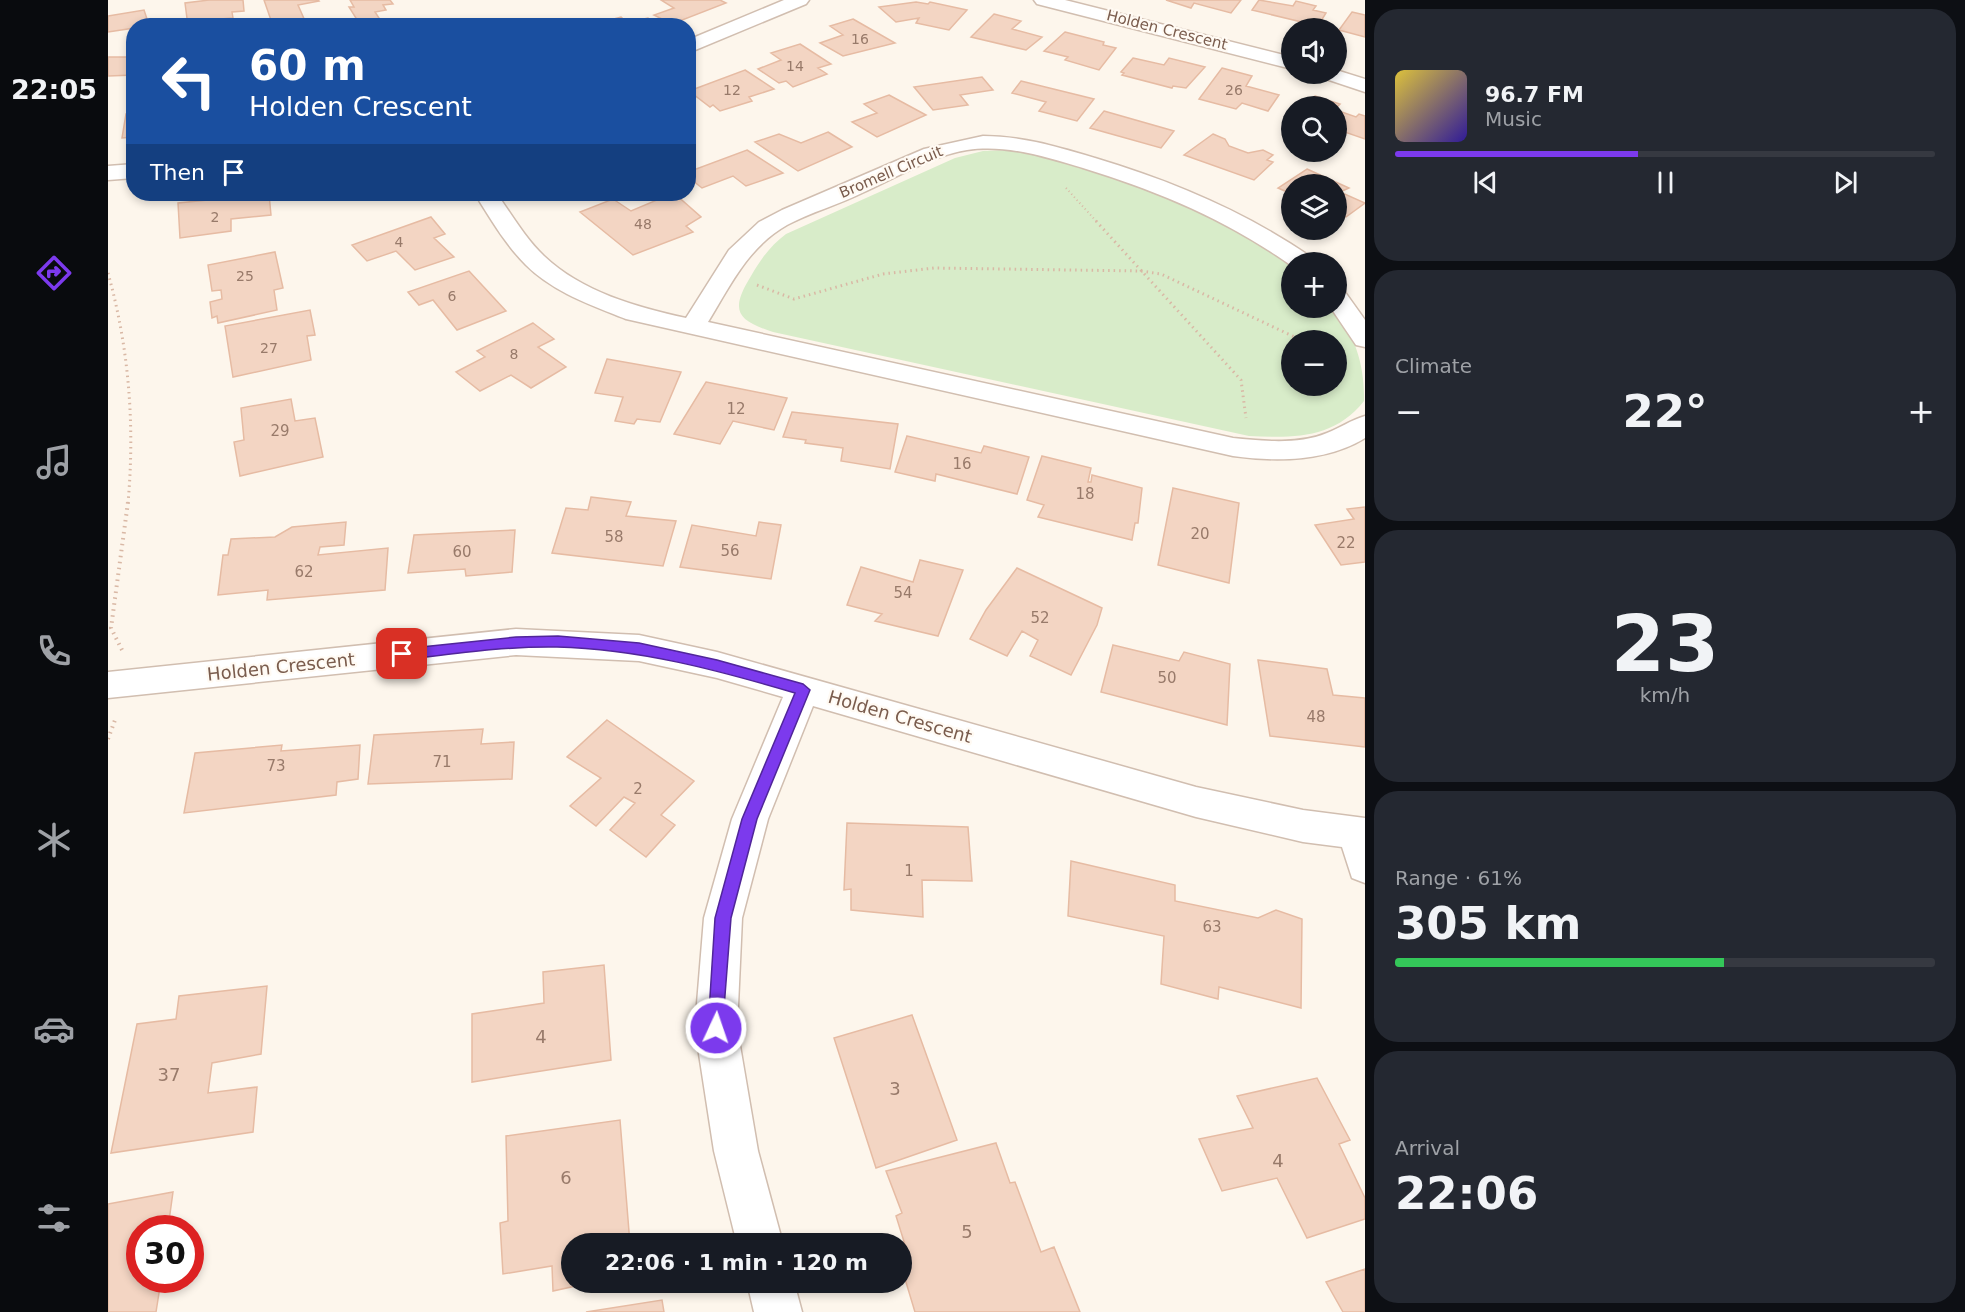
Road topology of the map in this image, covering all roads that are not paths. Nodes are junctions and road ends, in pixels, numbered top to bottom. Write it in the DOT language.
graph roads {
  1 [pos="800,0"];
  2 [pos="1043,0"];
  3 [pos="696,44"];
  4 [pos="1281,60"];
  5 [pos="1347,80"];
  6 [pos="1365,86"];
  7 [pos="126,172"];
  8 [pos="108,173"];
  9 [pos="491,201"];
  10 [pos="1289,252"];
  11 [pos="1347,310"];
  12 [pos="692,328"];
  13 [pos="1365,339"];
  14 [pos="1365,425"];
  15 [pos="108,685"];
  16 [pos="803,690"];
  17 [pos="1363,845"];
  18 [pos="757,1233"];
  19 [pos="773,1293"];
  20 [pos="778,1312"];
  1 -- 3 [label="street"];
  2 -- 4 [label="street, Holden Crescent"];
  5 -- 6 [label="street"];
  7 -- 8 [label="street"];
  9 -- 12 [label="street"];
  10 -- 12 [label="street, Bromell Circuit"];
  11 -- 13 [label="street"];
  12 -- 14 [label="street"];
  15 -- 16 [label="street, Holden Crescent"];
  16 -- 17 [label="street, Holden Crescent"];
  16 -- 18 [label="street"];
  19 -- 20 [label="street"];
}
